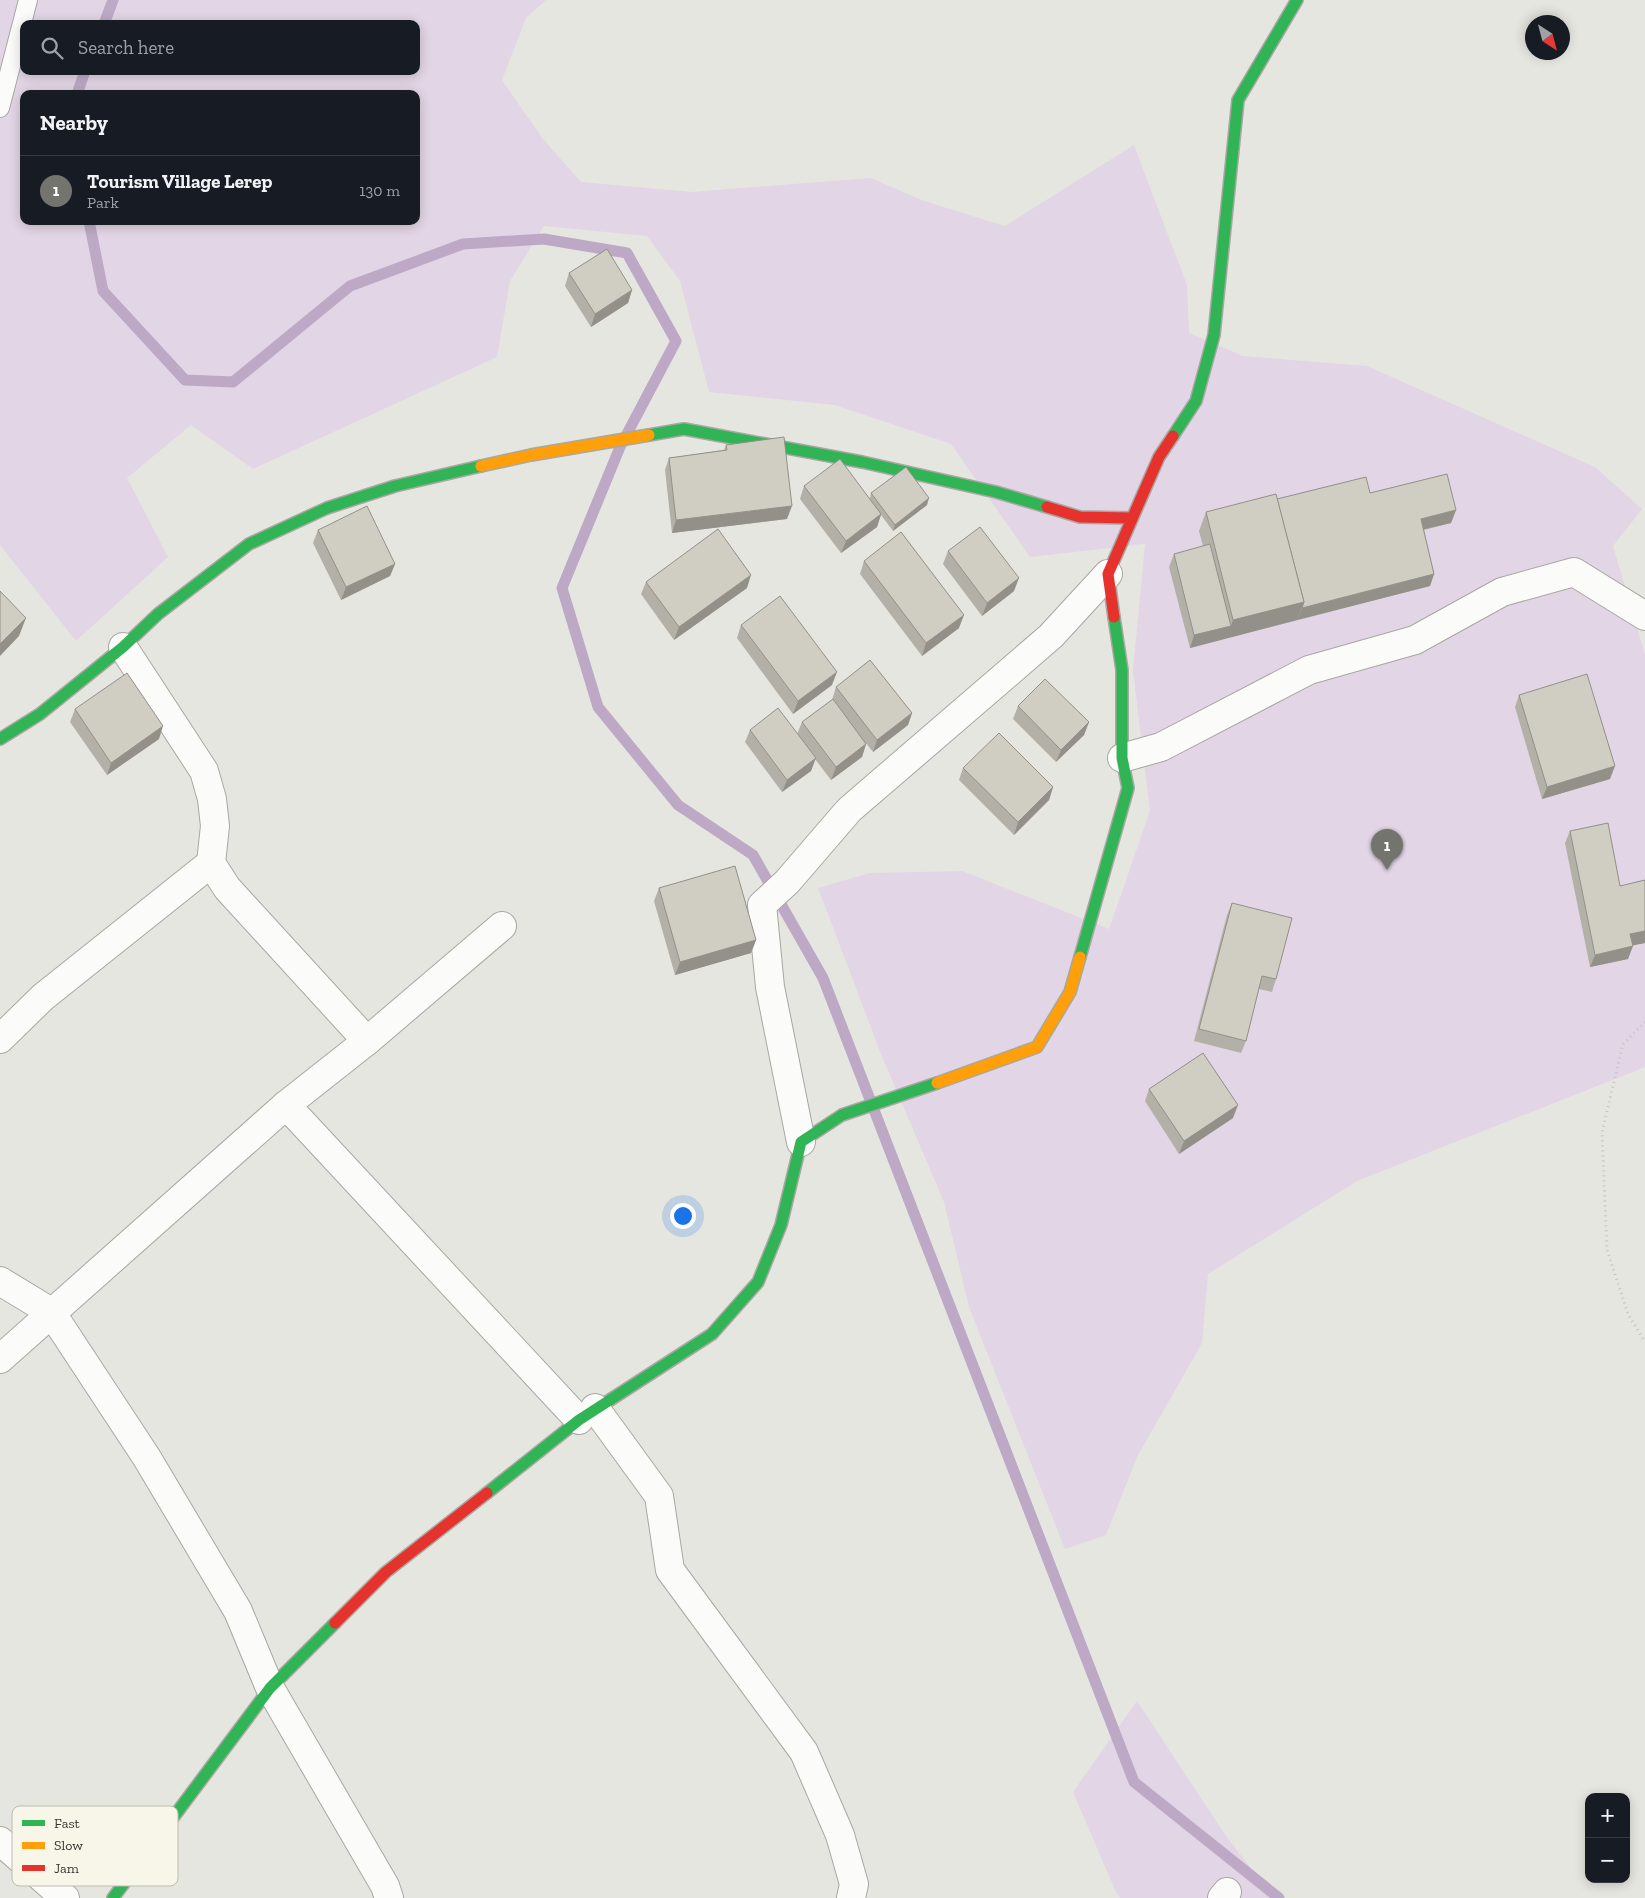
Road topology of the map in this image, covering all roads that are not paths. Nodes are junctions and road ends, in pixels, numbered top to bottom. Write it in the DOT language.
graph roads {
  1 [pos="28,0"];
  2 [pos="1297,0"];
  3 [pos="23,20"];
  4 [pos="20,31"];
  5 [pos="0,108"];
  6 [pos="1132,518"];
  7 [pos="1108,574"];
  8 [pos="1645,616"];
  9 [pos="123,647"];
  10 [pos="0,739"];
  11 [pos="1122,758"];
  12 [pos="211,863"];
  13 [pos="502,926"];
  14 [pos="0,1039"];
  15 [pos="367,1041"];
  16 [pos="286,1105"];
  17 [pos="801,1142"];
  18 [pos="0,1281"];
  19 [pos="51,1312"];
  20 [pos="0,1359"];
  21 [pos="587,1414"];
  22 [pos="270,1688"];
  23 [pos="178,1811"];
  24 [pos="0,1842"];
  25 [pos="12,1852"];
  26 [pos="51,1886"];
  27 [pos="122,1886"];
  28 [pos="65,1898"];
  29 [pos="113,1898"];
  30 [pos="389,1898"];
  31 [pos="851,1898"];
  1 -- 3 [label="lane"];
  2 -- 6 [label="street"];
  4 -- 5 [label="lane"];
  6 -- 7 [label="street"];
  6 -- 9 [label="street"];
  7 -- 11 [label="street"];
  7 -- 17 [label="street"];
  8 -- 11 [label="street"];
  9 -- 10 [label="street"];
  9 -- 12 [label="street"];
  11 -- 17 [label="street"];
  12 -- 14 [label="street"];
  12 -- 15 [label="street"];
  13 -- 15 [label="street"];
  15 -- 16 [label="street"];
  16 -- 19 [label="street"];
  16 -- 21 [label="street"];
  17 -- 21 [label="street"];
  18 -- 19 [label="street"];
  19 -- 20 [label="street"];
  19 -- 22 [label="street"];
  21 -- 22 [label="street"];
  21 -- 31 [label="street"];
  22 -- 23 [label="street"];
  22 -- 30 [label="street"];
  24 -- 25 [label="street"];
  26 -- 28 [label="street"];
  27 -- 29 [label="street"];
}
